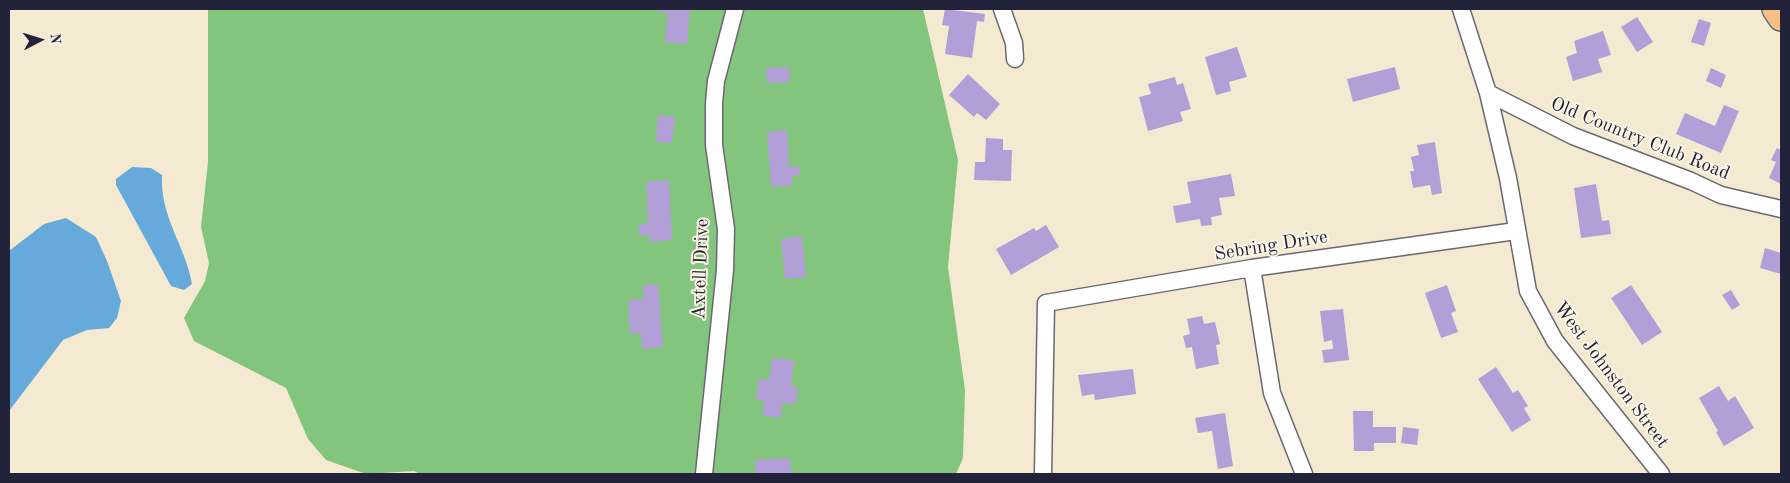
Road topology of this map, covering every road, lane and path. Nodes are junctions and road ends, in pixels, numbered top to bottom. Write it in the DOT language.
graph roads {
  1 [pos="735,9"];
  2 [pos="1002,9"];
  3 [pos="1461,9"];
  4 [pos="1775,9"];
  5 [pos="1781,18"];
  6 [pos="1014,59"];
  7 [pos="1488,93"];
  8 [pos="1781,209"];
  9 [pos="1516,231"];
  10 [pos="1252,268"];
  11 [pos="704,474"];
  12 [pos="1043,474"];
  13 [pos="1304,474"];
  14 [pos="1662,474"];
  1 -- 11 [label="street, Axtell Drive"];
  2 -- 6 [label="street"];
  3 -- 7 [label="street, West Johnston Street"];
  4 -- 5 [label="main road"];
  7 -- 8 [label="street, Old Country Club Road"];
  7 -- 9 [label="street, West Johnston Street"];
  9 -- 10 [label="street, Sebring Drive"];
  9 -- 14 [label="street, West Johnston Street"];
  10 -- 12 [label="street, Sebring Drive"];
  10 -- 13 [label="street"];
}
